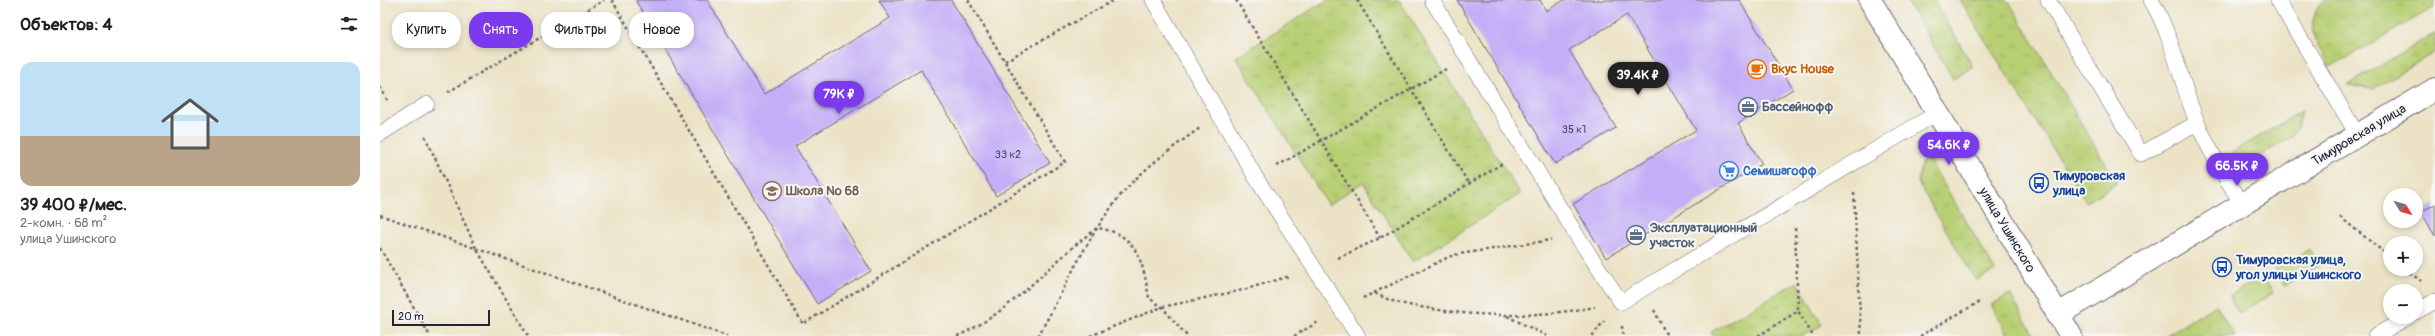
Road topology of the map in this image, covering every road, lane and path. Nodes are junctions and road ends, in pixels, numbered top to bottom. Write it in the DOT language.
graph roads {
  1 [pos="604,0"];
  2 [pos="612,0"];
  3 [pos="968,0"];
  4 [pos="1114,0"];
  5 [pos="1154,0"];
  6 [pos="1236,0"];
  7 [pos="1357,0"];
  8 [pos="1432,0"];
  9 [pos="1870,0"];
  10 [pos="2048,0"];
  11 [pos="2151,0"];
  12 [pos="2278,0"];
  13 [pos="1467,57"];
  14 [pos="1005,62"];
  15 [pos="1413,88"];
  16 [pos="2435,90"];
  17 [pos="427,104"];
  18 [pos="414,112"];
  19 [pos="1937,113"];
  20 [pos="1219,114"];
  21 [pos="2197,123"];
  22 [pos="380,134"];
  23 [pos="2358,136"];
  24 [pos="1322,141"];
  25 [pos="1852,164"];
  26 [pos="1256,178"];
  27 [pos="1469,184"];
  28 [pos="1794,199"];
  29 [pos="2242,204"];
  30 [pos="380,215"];
  31 [pos="2340,217"];
  32 [pos="1097,228"];
  33 [pos="1577,236"];
  34 [pos="1380,238"];
  35 [pos="380,248"];
  36 [pos="476,248"];
  37 [pos="2383,251"];
  38 [pos="1375,293"];
  39 [pos="2435,301"];
  40 [pos="1621,302"];
  41 [pos="1979,302"];
  42 [pos="2423,308"];
  43 [pos="1341,309"];
  44 [pos="1798,311"];
  45 [pos="2058,315"];
  46 [pos="1506,316"];
  47 [pos="2396,324"];
  48 [pos="430,336"];
  49 [pos="528,336"];
  50 [pos="727,336"];
  51 [pos="957,336"];
  52 [pos="1038,336"];
  53 [pos="1187,336"];
  54 [pos="1358,336"];
  55 [pos="1547,336"];
  56 [pos="1758,336"];
  57 [pos="1813,336"];
  58 [pos="1861,336"];
  59 [pos="1920,336"];
  60 [pos="2071,336"];
  61 [pos="2375,336"];
  1 -- 17 [label="path"];
  2 -- 14 [label="path"];
  3 -- 14 [label="path"];
  4 -- 14 [label="path"];
  5 -- 20 [label="lane"];
  6 -- 24 [label="path"];
  7 -- 15 [label="path"];
  8 -- 13 [label="lane"];
  9 -- 19 [label="street, улица Ушинского"];
  10 -- 21 [label="lane"];
  11 -- 21 [label="lane"];
  12 -- 23 [label="lane"];
  13 -- 15 [label="path"];
  13 -- 33 [label="lane"];
  15 -- 24 [label="path"];
  15 -- 27 [label="path"];
  16 -- 23 [label="street, Тимуровская улица"];
  17 -- 18 [label="lane"];
  18 -- 22 [label="lane"];
  18 -- 36 [label="path"];
  19 -- 25 [label="lane"];
  19 -- 45 [label="street, улица Ушинского"];
  20 -- 26 [label="lane"];
  20 -- 32 [label="path"];
  21 -- 29 [label="lane"];
  23 -- 29 [label="street, Тимуровская улица"];
  24 -- 26 [label="path"];
  24 -- 34 [label="path"];
  25 -- 28 [label="lane"];
  25 -- 58 [label="path"];
  26 -- 43 [label="lane"];
  28 -- 40 [label="lane"];
  28 -- 44 [label="path"];
  29 -- 45 [label="street, Тимуровская улица"];
  30 -- 36 [label="path"];
  31 -- 37 [label="path"];
  32 -- 51 [label="path"];
  32 -- 52 [label="path"];
  32 -- 53 [label="path"];
  33 -- 38 [label="path"];
  33 -- 40 [label="lane"];
  35 -- 48 [label="path"];
  36 -- 49 [label="path"];
  36 -- 50 [label="path"];
  38 -- 43 [label="path"];
  38 -- 46 [label="path"];
  39 -- 42 [label="lane"];
  40 -- 46 [label="path"];
  41 -- 59 [label="path"];
  43 -- 54 [label="lane"];
  44 -- 56 [label="path"];
  44 -- 57 [label="path"];
  45 -- 60 [label="street, улица Ушинского"];
  46 -- 55 [label="path"];
  47 -- 61 [label="lane"];
}
